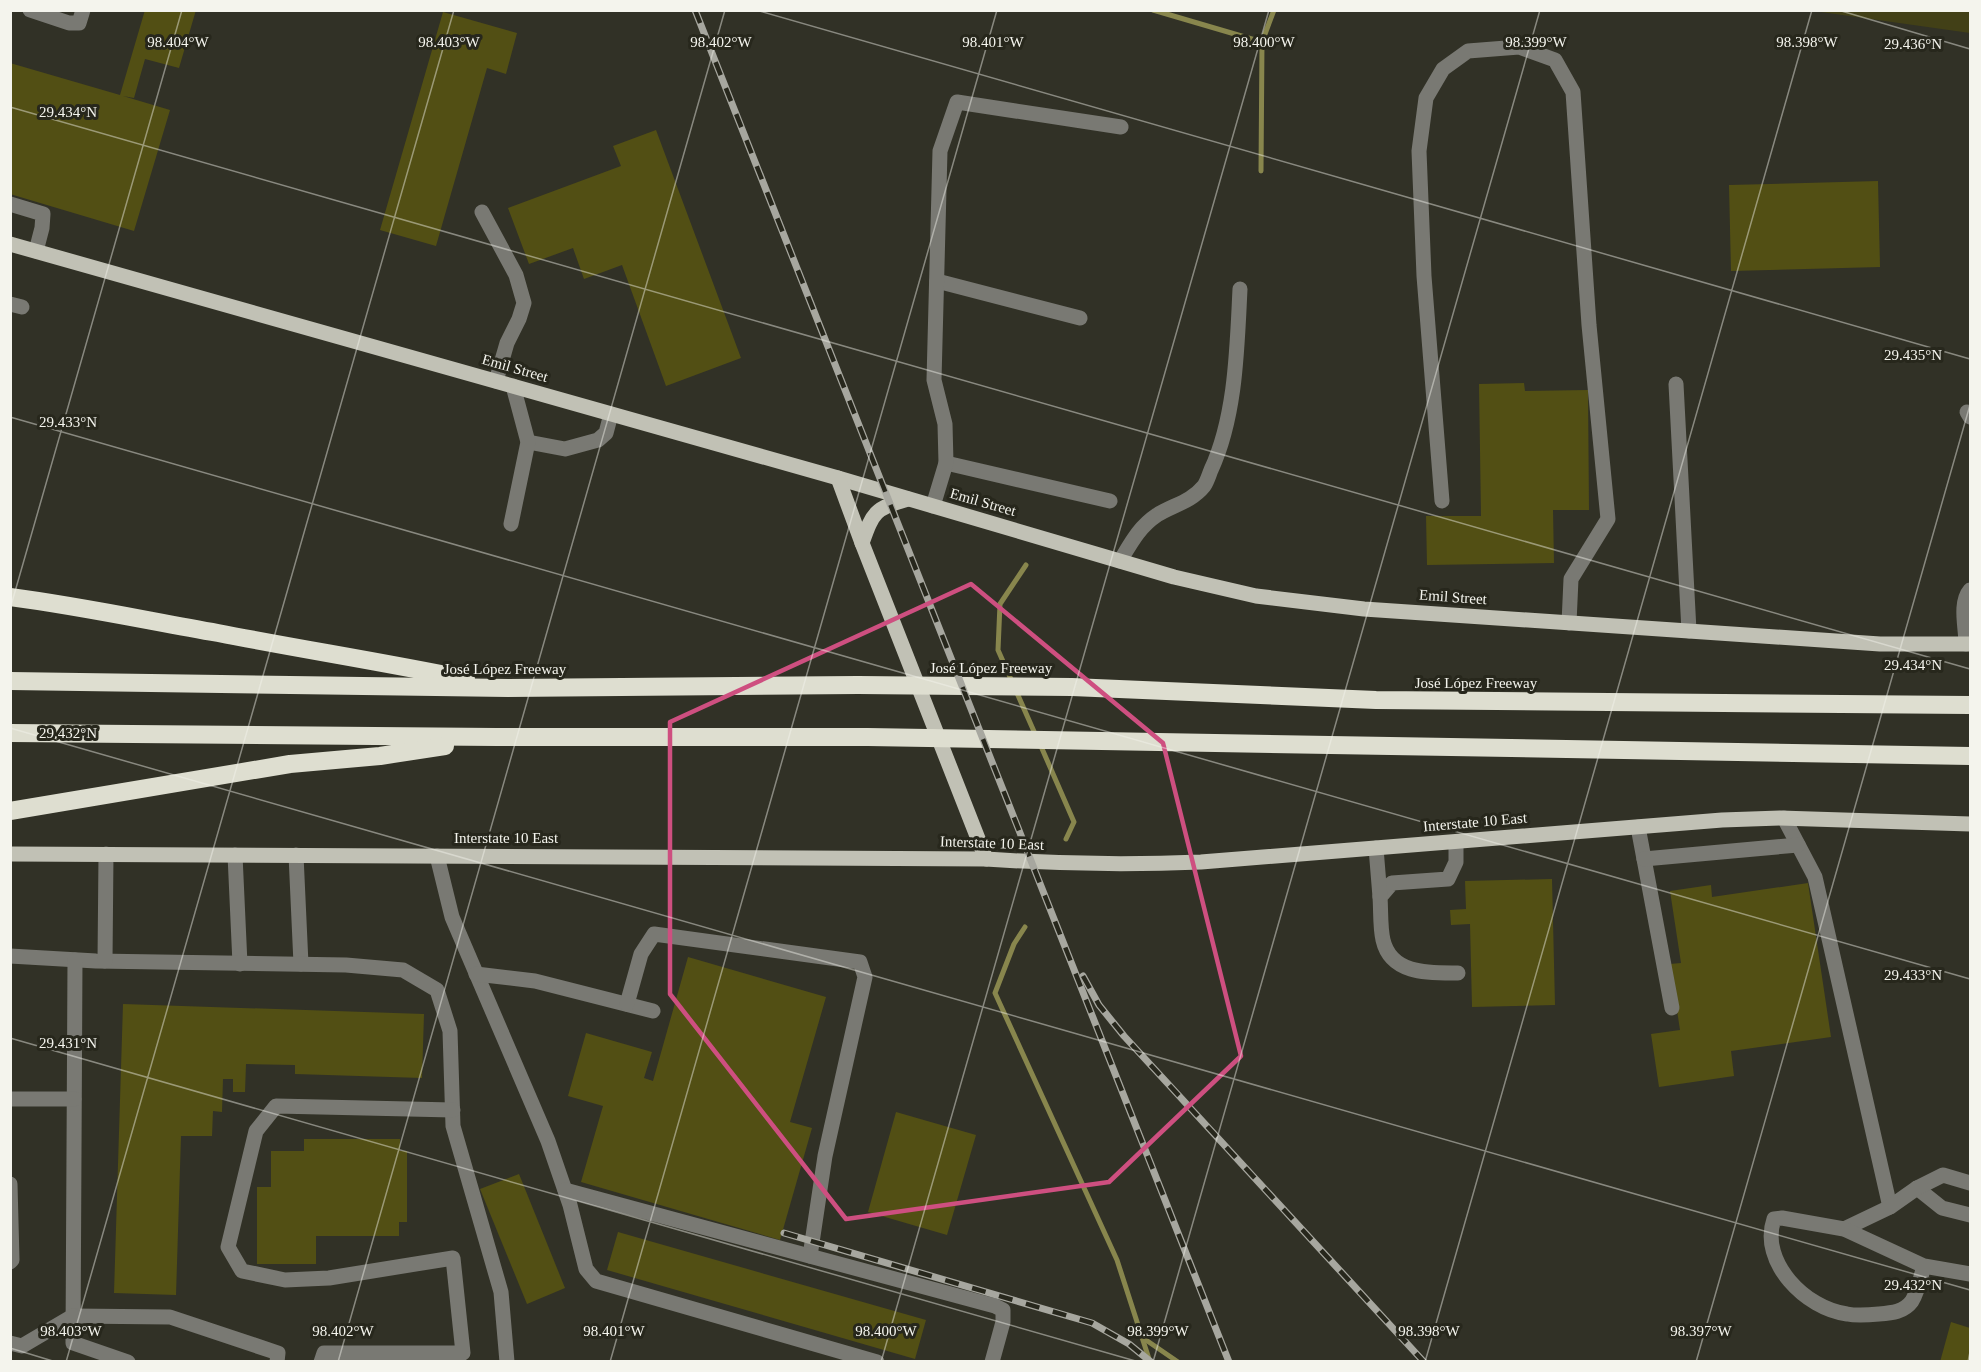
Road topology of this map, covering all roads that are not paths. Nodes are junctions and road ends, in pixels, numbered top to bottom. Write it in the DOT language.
graph roads {
  1 [pos="30,10"];
  2 [pos="83,10"];
  3 [pos="1121,127"];
  4 [pos="10,204"];
  5 [pos="482,212"];
  6 [pos="10,244"];
  7 [pos="36,251"];
  8 [pos="937,281"];
  9 [pos="1240,289"];
  10 [pos="1080,318"];
  11 [pos="496,381"];
  12 [pos="1676,384"];
  13 [pos="513,386"];
  14 [pos="611,414"];
  15 [pos="528,442"];
  16 [pos="946,463"];
  17 [pos="838,478"];
  18 [pos="909,499"];
  19 [pos="1110,501"];
  20 [pos="1442,501"];
  21 [pos="933,506"];
  22 [pos="512,524"];
  23 [pos="862,543"];
  24 [pos="1120,561"];
  25 [pos="1971,590"];
  26 [pos="10,597"];
  27 [pos="1569,623"];
  28 [pos="1689,631"];
  29 [pos="1968,644"];
  30 [pos="10,681"];
  31 [pos="508,688"];
  32 [pos="1971,705"];
  33 [pos="10,733"];
  34 [pos="496,737"];
  35 [pos="1971,756"];
  36 [pos="10,811"];
  37 [pos="1784,818"];
  38 [pos="1971,824"];
  39 [pos="1638,827"];
  40 [pos="1455,842"];
  41 [pos="1798,845"];
  42 [pos="1377,848"];
  43 [pos="10,854"];
  44 [pos="106,854"];
  45 [pos="235,855"];
  46 [pos="296,855"];
  47 [pos="436,856"];
  48 [pos="986,859"];
  49 [pos="1644,859"];
  50 [pos="1380,897"];
  51 [pos="10,956"];
  52 [pos="75,960"];
  53 [pos="105,962"];
  54 [pos="240,963"];
  55 [pos="301,964"];
  56 [pos="1458,973"];
  57 [pos="476,974"];
  58 [pos="627,1004"];
  59 [pos="1672,1008"];
  60 [pos="653,1011"];
  61 [pos="10,1099"];
  62 [pos="74,1099"];
  63 [pos="453,1110"];
  64 [pos="1971,1183"];
  65 [pos="10,1184"];
  66 [pos="1917,1188"];
  67 [pos="565,1190"];
  68 [pos="1890,1207"];
  69 [pos="1971,1215"];
  70 [pos="1844,1229"];
  71 [pos="810,1256"];
  72 [pos="10,1262"];
  73 [pos="1924,1266"];
  74 [pos="1971,1274"];
  75 [pos="73,1316"];
  76 [pos="10,1343"];
  77 [pos="128,1362"];
  78 [pos="277,1362"];
  79 [pos="321,1362"];
  80 [pos="507,1362"];
  81 [pos="877,1362"];
  82 [pos="992,1362"];
  1 -- 2 [label="street"];
  3 -- 8 [label="street"];
  4 -- 7 [label="street"];
  5 -- 11 [label="street"];
  6 -- 7 [label="main road, Emil Street"];
  7 -- 11 [label="main road, Emil Street"];
  8 -- 10 [label="street"];
  8 -- 16 [label="street"];
  9 -- 24 [label="street"];
  11 -- 13 [label="main road, Emil Street"];
  12 -- 28 [label="street"];
  13 -- 14 [label="main road, Emil Street"];
  13 -- 15 [label="street"];
  14 -- 15 [label="street"];
  14 -- 17 [label="main road, Emil Street"];
  15 -- 22 [label="street"];
  16 -- 19 [label="street"];
  16 -- 21 [label="street"];
  17 -- 18 [label="main road, Emil Street"];
  17 -- 23 [label="main road"];
  18 -- 21 [label="main road, Emil Street"];
  18 -- 23 [label="main road"];
  20 -- 27 [label="street"];
  21 -- 24 [label="main road, Emil Street"];
  23 -- 48 [label="main road"];
  24 -- 27 [label="main road, Emil Street"];
  25 -- 29 [label="street"];
  26 -- 31 [label="highway"];
  27 -- 28 [label="main road, Emil Street"];
  28 -- 29 [label="main road, Emil Street"];
  30 -- 31 [label="highway, José López Freeway"];
  31 -- 32 [label="highway, José López Freeway"];
  33 -- 34 [label="highway"];
  34 -- 35 [label="highway"];
  34 -- 36 [label="highway"];
  37 -- 38 [label="main road, Interstate 10 East"];
  37 -- 39 [label="main road, Interstate 10 East"];
  37 -- 41 [label="street"];
  39 -- 40 [label="main road, Interstate 10 East"];
  39 -- 49 [label="street"];
  40 -- 42 [label="main road, Interstate 10 East"];
  40 -- 50 [label="street"];
  41 -- 49 [label="street"];
  41 -- 68 [label="street"];
  42 -- 48 [label="main road, Interstate 10 East"];
  42 -- 50 [label="street"];
  43 -- 44 [label="main road, Interstate 10 East"];
  44 -- 45 [label="main road, Interstate 10 East"];
  44 -- 53 [label="street"];
  45 -- 46 [label="main road, Interstate 10 East"];
  45 -- 54 [label="street"];
  46 -- 47 [label="main road, Interstate 10 East"];
  46 -- 55 [label="street"];
  47 -- 48 [label="main road, Interstate 10 East"];
  47 -- 57 [label="street"];
  49 -- 59 [label="street"];
  50 -- 56 [label="street"];
  51 -- 52 [label="street"];
  52 -- 53 [label="street"];
  52 -- 62 [label="street"];
  53 -- 54 [label="street"];
  54 -- 55 [label="street"];
  55 -- 63 [label="street"];
  57 -- 58 [label="street"];
  57 -- 67 [label="street"];
  58 -- 60 [label="street"];
  58 -- 71 [label="street"];
  61 -- 62 [label="street"];
  62 -- 75 [label="street"];
  63 -- 79 [label="street"];
  63 -- 80 [label="street"];
  64 -- 66 [label="street"];
  65 -- 72 [label="street"];
  66 -- 68 [label="street"];
  66 -- 69 [label="street"];
  67 -- 71 [label="street"];
  67 -- 81 [label="street"];
  68 -- 70 [label="street"];
  70 -- 73 [label="street"];
  70 -- 73 [label="street"];
  71 -- 82 [label="street"];
  73 -- 74 [label="street"];
  75 -- 76 [label="street"];
  75 -- 77 [label="street"];
  75 -- 78 [label="street"];
}
